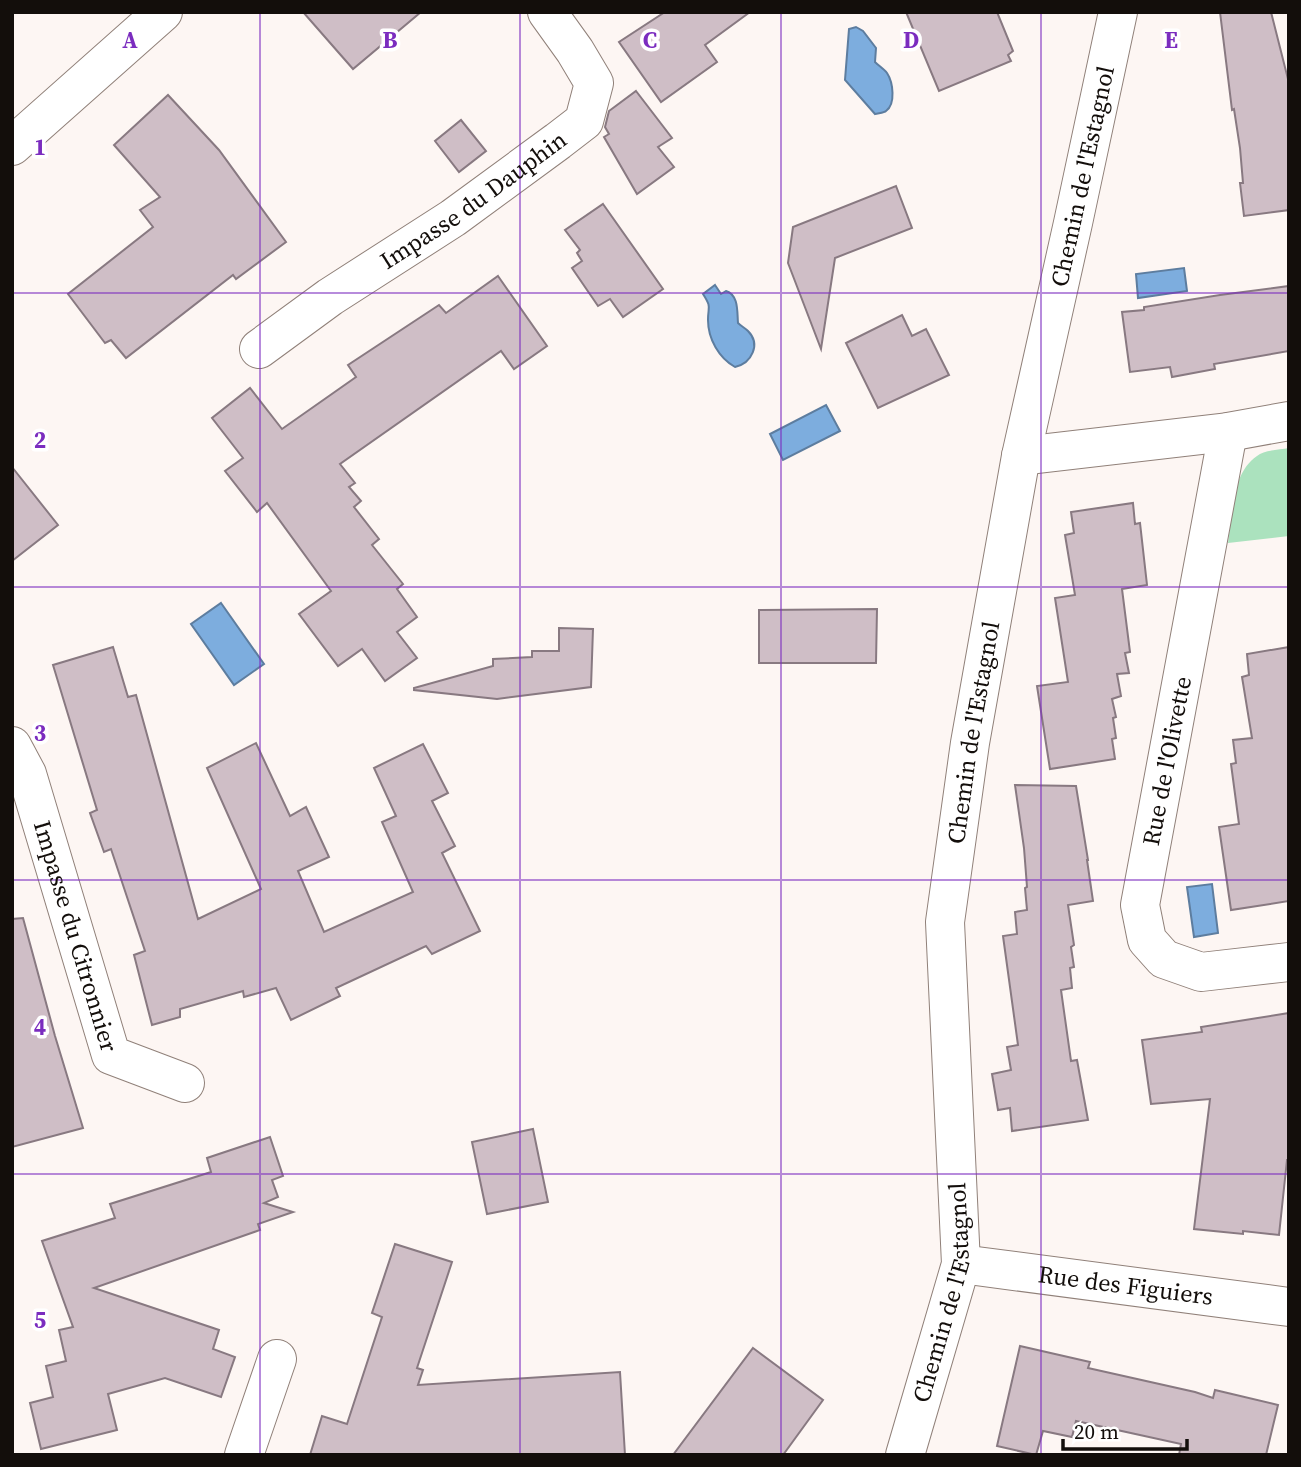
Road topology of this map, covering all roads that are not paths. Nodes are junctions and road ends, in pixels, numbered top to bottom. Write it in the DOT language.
graph roads {
  1 [pos="163,12"];
  2 [pos="547,12"];
  3 [pos="1118,12"];
  4 [pos="12,146"];
  5 [pos="259,349"];
  6 [pos="1289,421"];
  7 [pos="1228,432"];
  8 [pos="1021,456"];
  9 [pos="12,746"];
  10 [pos="1289,962"];
  11 [pos="185,1083"];
  12 [pos="961,1265"];
  13 [pos="1289,1307"];
  14 [pos="277,1359"];
  15 [pos="244,1455"];
  16 [pos="905,1455"];
  1 -- 4 [label="street"];
  2 -- 5 [label="street, Impasse du Dauphin"];
  3 -- 8 [label="street, Chemin de l'Estagnol"];
  6 -- 7 [label="street"];
  7 -- 8 [label="street"];
  7 -- 10 [label="street, Rue de l'Olivette"];
  8 -- 12 [label="street, Chemin de l'Estagnol"];
  9 -- 11 [label="street, Impasse du Citronnier"];
  12 -- 13 [label="street, Rue des Figuiers"];
  12 -- 16 [label="street, Chemin de l'Estagnol"];
  14 -- 15 [label="street"];
}
